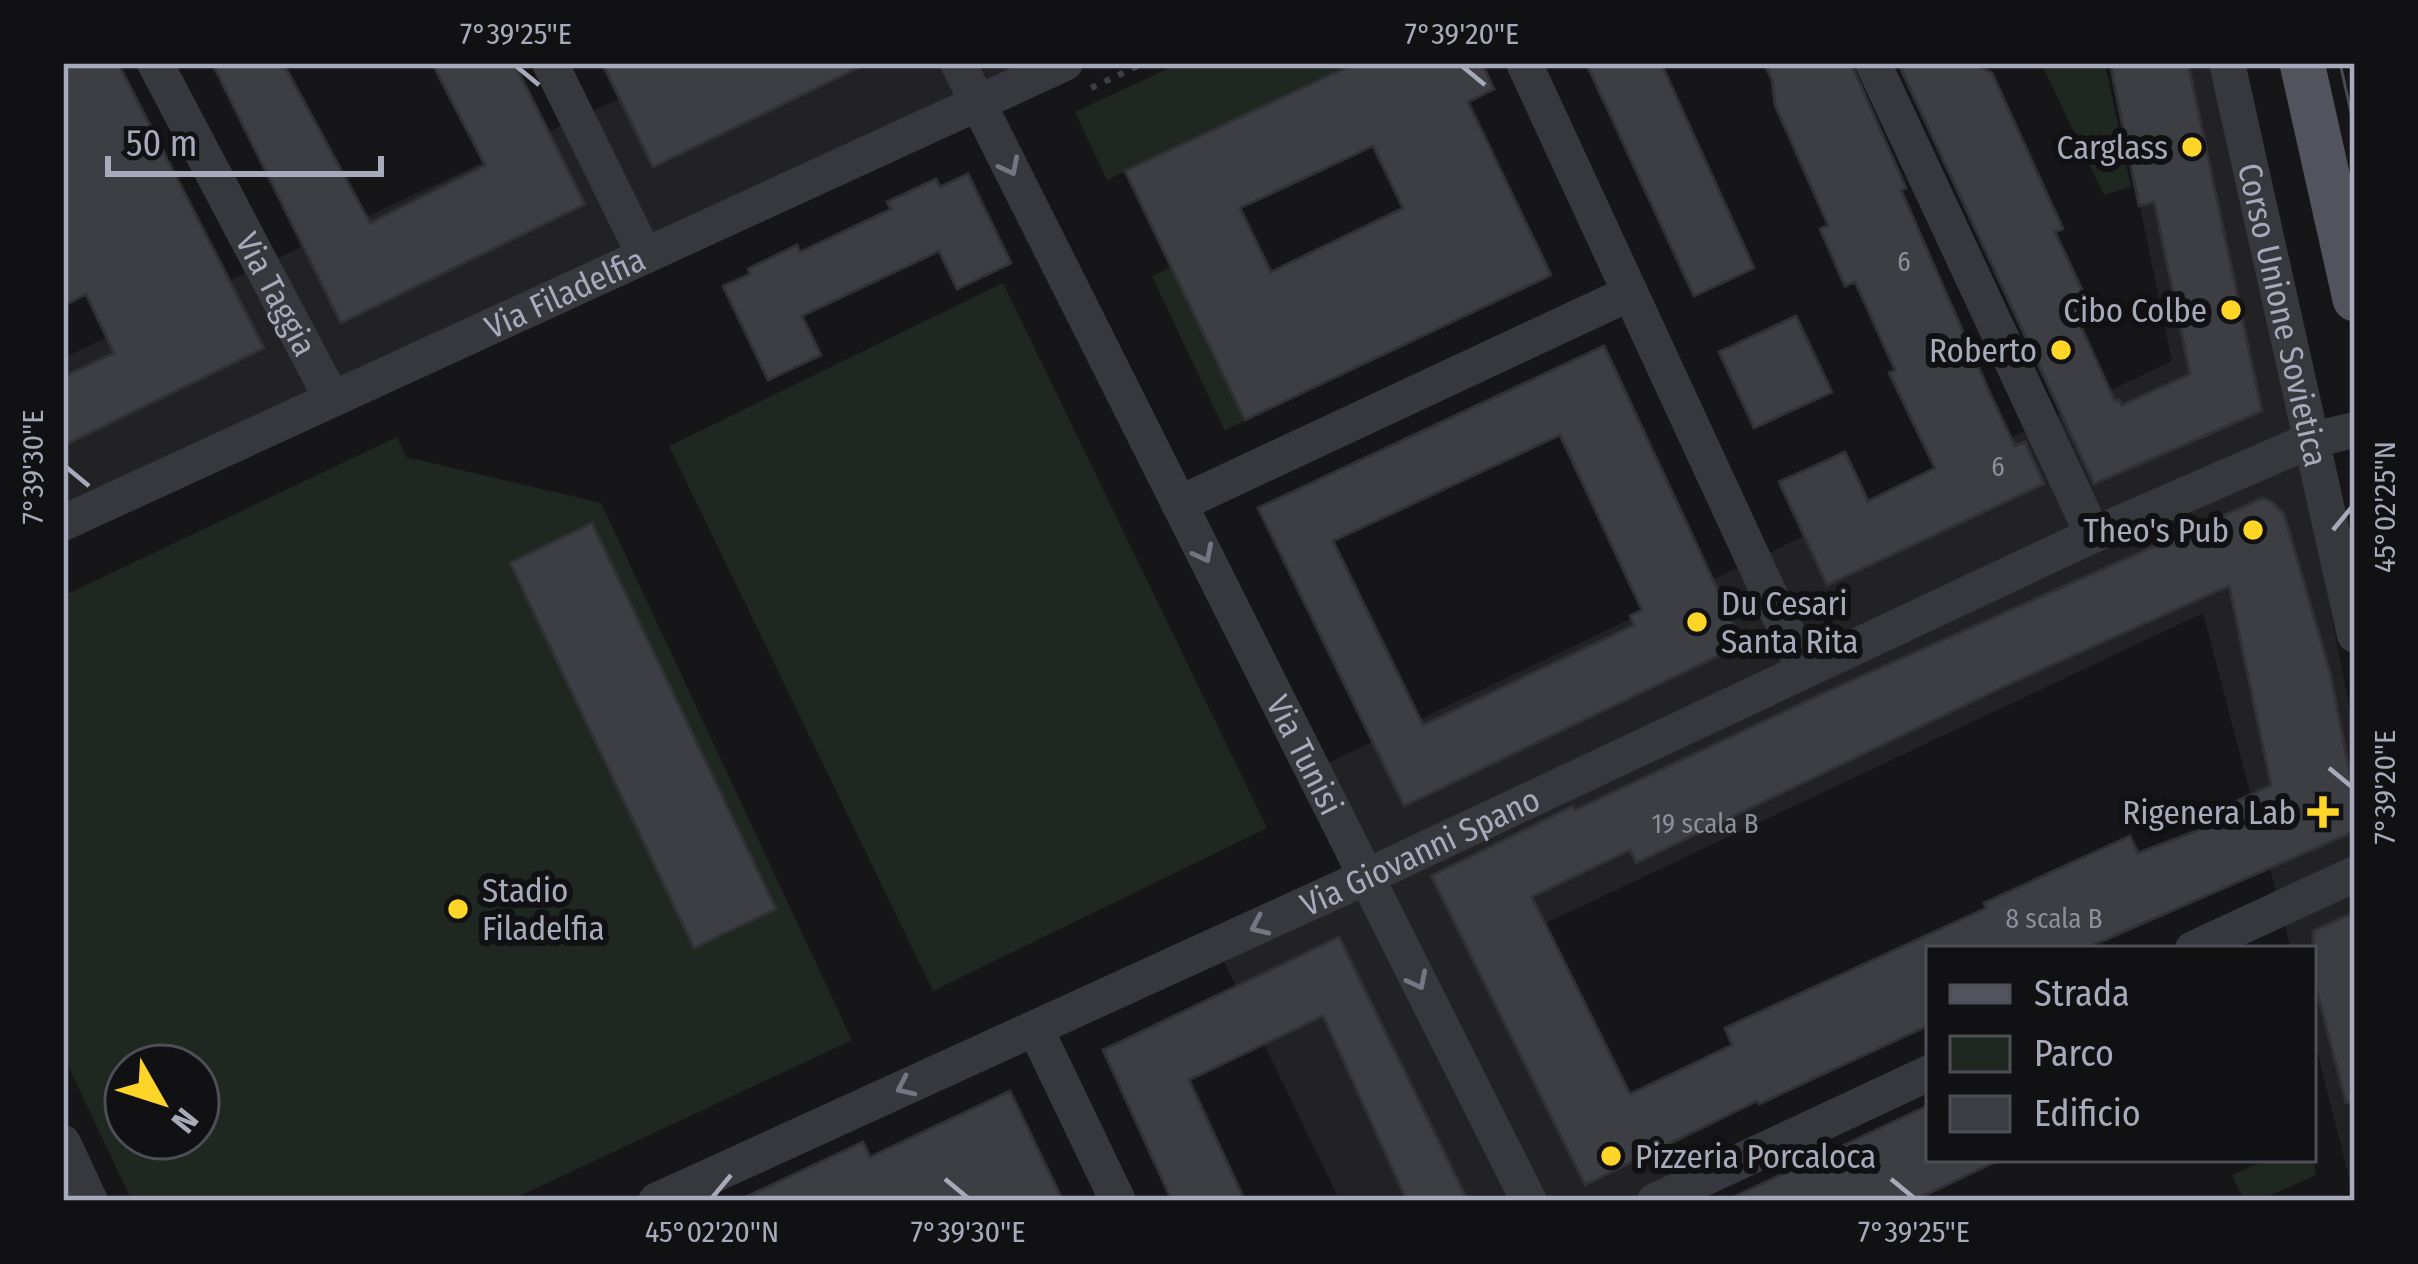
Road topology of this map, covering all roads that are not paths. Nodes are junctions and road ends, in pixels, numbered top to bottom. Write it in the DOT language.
graph roads {
  1 [pos="154,63"];
  2 [pos="550,63"];
  3 [pos="958,63"];
  4 [pos="1065,63"];
  5 [pos="1524,63"];
  6 [pos="1873,63"];
  7 [pos="2227,63"];
  8 [pos="2302,63"];
  9 [pos="978,104"];
  10 [pos="646,256"];
  11 [pos="1630,292"];
  12 [pos="2355,299"];
  13 [pos="332,399"];
  14 [pos="2355,430"];
  15 [pos="2311,440"];
  16 [pos="1179,504"];
  17 [pos="63,523"];
  18 [pos="2093,535"];
  19 [pos="2355,634"];
  20 [pos="1804,670"];
  21 [pos="2355,874"];
  22 [pos="1366,877"];
  23 [pos="2199,946"];
  24 [pos="1035,1028"];
  25 [pos="1926,1074"];
  26 [pos="63,1143"];
  27 [pos="90,1201"];
  28 [pos="656,1201"];
  29 [pos="1118,1201"];
  30 [pos="1529,1201"];
  31 [pos="1655,1201"];
  1 -- 13 [label="street, Via Taggia"];
  2 -- 10 [label="street"];
  3 -- 9 [label="street, Via Tunisi"];
  4 -- 9 [label="street, Via Filadelfia"];
  5 -- 11 [label="street"];
  6 -- 18 [label="street"];
  7 -- 15 [label="street, Corso Unione Sovietica"];
  8 -- 12 [label="main road"];
  9 -- 10 [label="street, Via Filadelfia"];
  9 -- 16 [label="street, Via Tunisi, one-way"];
  10 -- 13 [label="street, Via Filadelfia"];
  11 -- 16 [label="street"];
  11 -- 20 [label="street"];
  13 -- 17 [label="street, Via Filadelfia"];
  14 -- 15 [label="street, Via Giovanni Spano"];
  15 -- 18 [label="street, Via Giovanni Spano"];
  15 -- 19 [label="street, Corso Unione Sovietica"];
  16 -- 22 [label="street, Via Tunisi, one-way"];
  18 -- 20 [label="street, Via Giovanni Spano"];
  20 -- 22 [label="street, Via Giovanni Spano"];
  21 -- 23 [label="street"];
  22 -- 24 [label="street, Via Giovanni Spano, one-way"];
  22 -- 30 [label="street, Via Tunisi, one-way"];
  24 -- 28 [label="street, Via Giovanni Spano, one-way"];
  24 -- 29 [label="street"];
  25 -- 31 [label="street"];
  26 -- 27 [label="street"];
}
